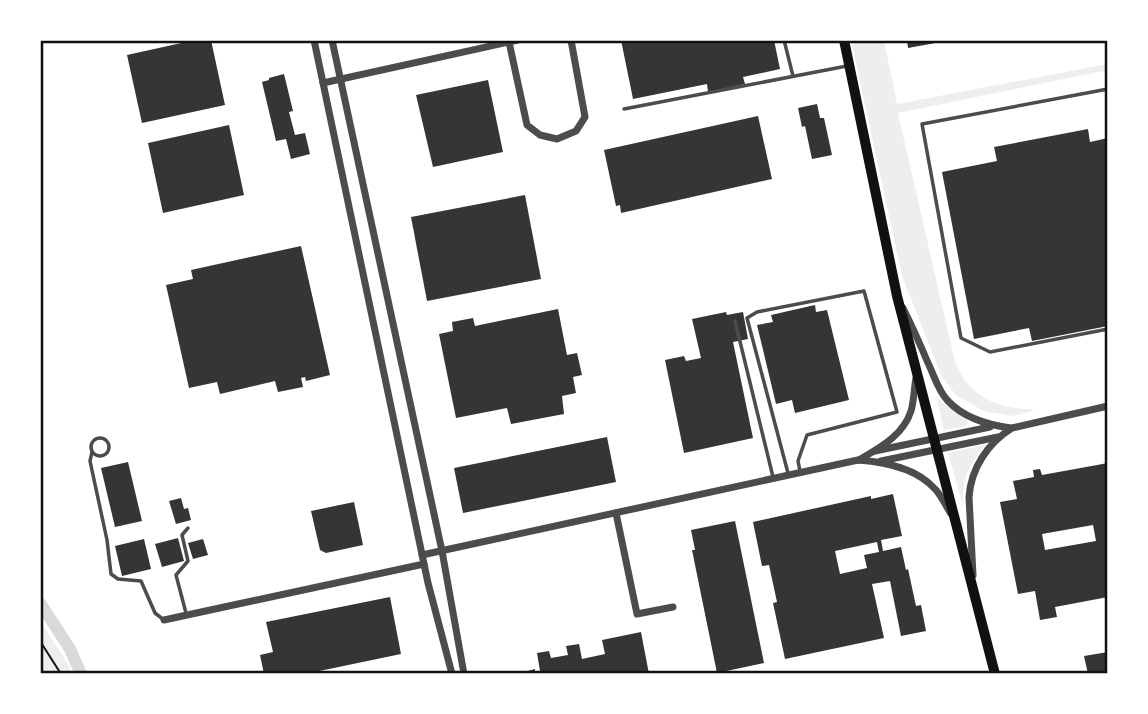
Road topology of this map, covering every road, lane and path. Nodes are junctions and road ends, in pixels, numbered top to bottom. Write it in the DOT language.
graph roads {
  1 [pos="314,40"];
  2 [pos="332,40"];
  3 [pos="518,40"];
  4 [pos="571,40"];
  5 [pos="784,40"];
  6 [pos="844,40"];
  7 [pos="509,42"];
  8 [pos="849,65"];
  9 [pos="793,76"];
  10 [pos="340,78"];
  11 [pos="323,83"];
  12 [pos="1108,89"];
  13 [pos="624,109"];
  14 [pos="897,296"];
  15 [pos="734,321"];
  16 [pos="1108,329"];
  17 [pos="917,373"];
  18 [pos="1108,406"];
  19 [pos="993,426"];
  20 [pos="1012,428"];
  21 [pos="998,437"];
  22 [pos="933,438"];
  23 [pos="936,449"];
  24 [pos="875,451"];
  25 [pos="92,452"];
  26 [pos="858,460"];
  27 [pos="877,462"];
  28 [pos="801,473"];
  29 [pos="788,475"];
  30 [pos="773,479"];
  31 [pos="616,513"];
  32 [pos="955,521"];
  33 [pos="188,528"];
  34 [pos="442,551"];
  35 [pos="422,555"];
  36 [pos="424,564"];
  37 [pos="974,594"];
  38 [pos="673,607"];
  39 [pos="186,615"];
  40 [pos="164,620"];
  41 [pos="40,641"];
  42 [pos="61,674"];
  43 [pos="452,674"];
  44 [pos="464,674"];
  45 [pos="995,674"];
  1 -- 11 [label="street"];
  2 -- 10 [label="street"];
  3 -- 7 [label="street"];
  4 -- 7 [label="street"];
  5 -- 9 [label="lane"];
  6 -- 8 [label="main road"];
  7 -- 10 [label="street"];
  8 -- 9 [label="lane"];
  8 -- 14 [label="main road"];
  9 -- 13 [label="lane"];
  10 -- 11 [label="street"];
  10 -- 34 [label="street"];
  11 -- 35 [label="street"];
  12 -- 16 [label="lane"];
  14 -- 17 [label="main road"];
  14 -- 19 [label="street"];
  15 -- 30 [label="lane"];
  17 -- 22 [label="main road"];
  17 -- 24 [label="street"];
  18 -- 20 [label="street"];
  19 -- 20 [label="street"];
  19 -- 22 [label="street"];
  20 -- 21 [label="street"];
  21 -- 23 [label="street"];
  21 -- 37 [label="street"];
  22 -- 23 [label="main road"];
  22 -- 24 [label="street"];
  23 -- 27 [label="street"];
  23 -- 32 [label="main road"];
  24 -- 26 [label="street"];
  25 -- 25 [label="lane"];
  25 -- 40 [label="lane"];
  26 -- 27 [label="street"];
  26 -- 28 [label="street"];
  27 -- 32 [label="street"];
  28 -- 29 [label="street"];
  28 -- 29 [label="lane"];
  29 -- 30 [label="street"];
  30 -- 31 [label="street"];
  31 -- 34 [label="street"];
  31 -- 38 [label="street"];
  32 -- 37 [label="main road"];
  33 -- 39 [label="lane"];
  34 -- 35 [label="street"];
  34 -- 44 [label="street"];
  35 -- 36 [label="street"];
  36 -- 39 [label="street"];
  36 -- 43 [label="street"];
  37 -- 45 [label="main road"];
  39 -- 40 [label="street"];
  41 -- 42 [label="path"];
}
